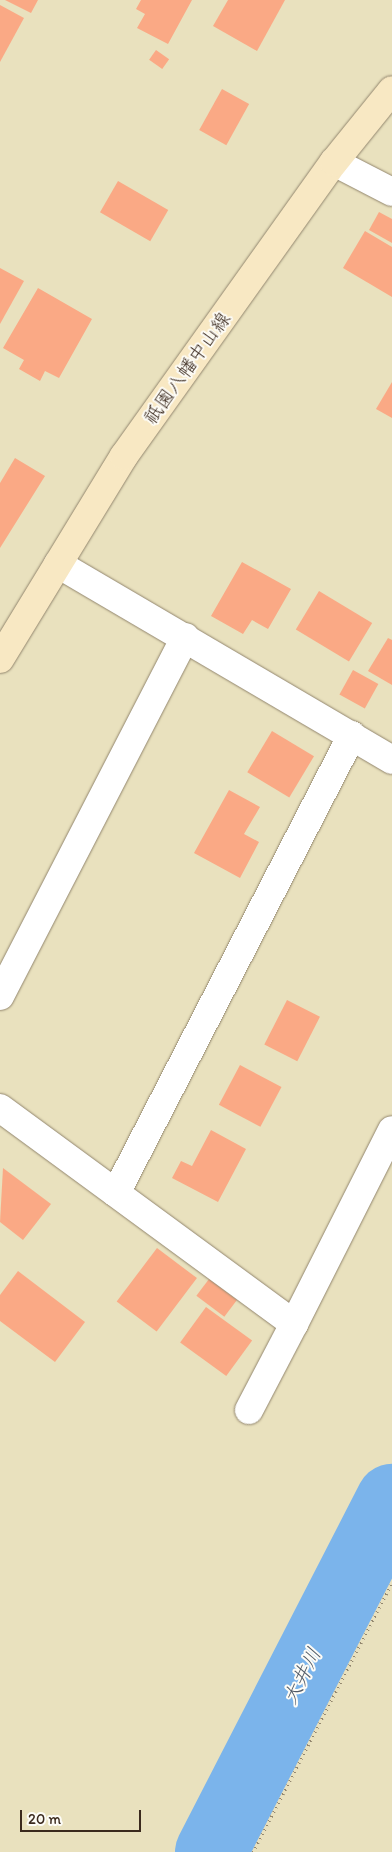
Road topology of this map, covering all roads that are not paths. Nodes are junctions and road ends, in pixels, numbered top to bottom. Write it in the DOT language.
graph roads {
  1 [pos="392,90"];
  2 [pos="334,162"];
  3 [pos="392,192"];
  4 [pos="58,564"];
  5 [pos="185,637"];
  6 [pos="0,659"];
  7 [pos="352,735"];
  8 [pos="392,760"];
  9 [pos="0,996"];
  10 [pos="0,1108"];
  11 [pos="392,1130"];
  12 [pos="116,1193"];
  13 [pos="294,1324"];
  14 [pos="249,1410"];
  1 -- 2 [label="main road, 祇園八幡中山線"];
  2 -- 3 [label="street"];
  2 -- 4 [label="main road, 祇園八幡中山線"];
  4 -- 5 [label="street"];
  4 -- 6 [label="main road, 祇園八幡中山線"];
  5 -- 7 [label="street"];
  5 -- 9 [label="street"];
  7 -- 8 [label="street"];
  7 -- 12 [label="street"];
  10 -- 12 [label="street"];
  11 -- 13 [label="street"];
  12 -- 13 [label="street"];
  13 -- 14 [label="street"];
}
